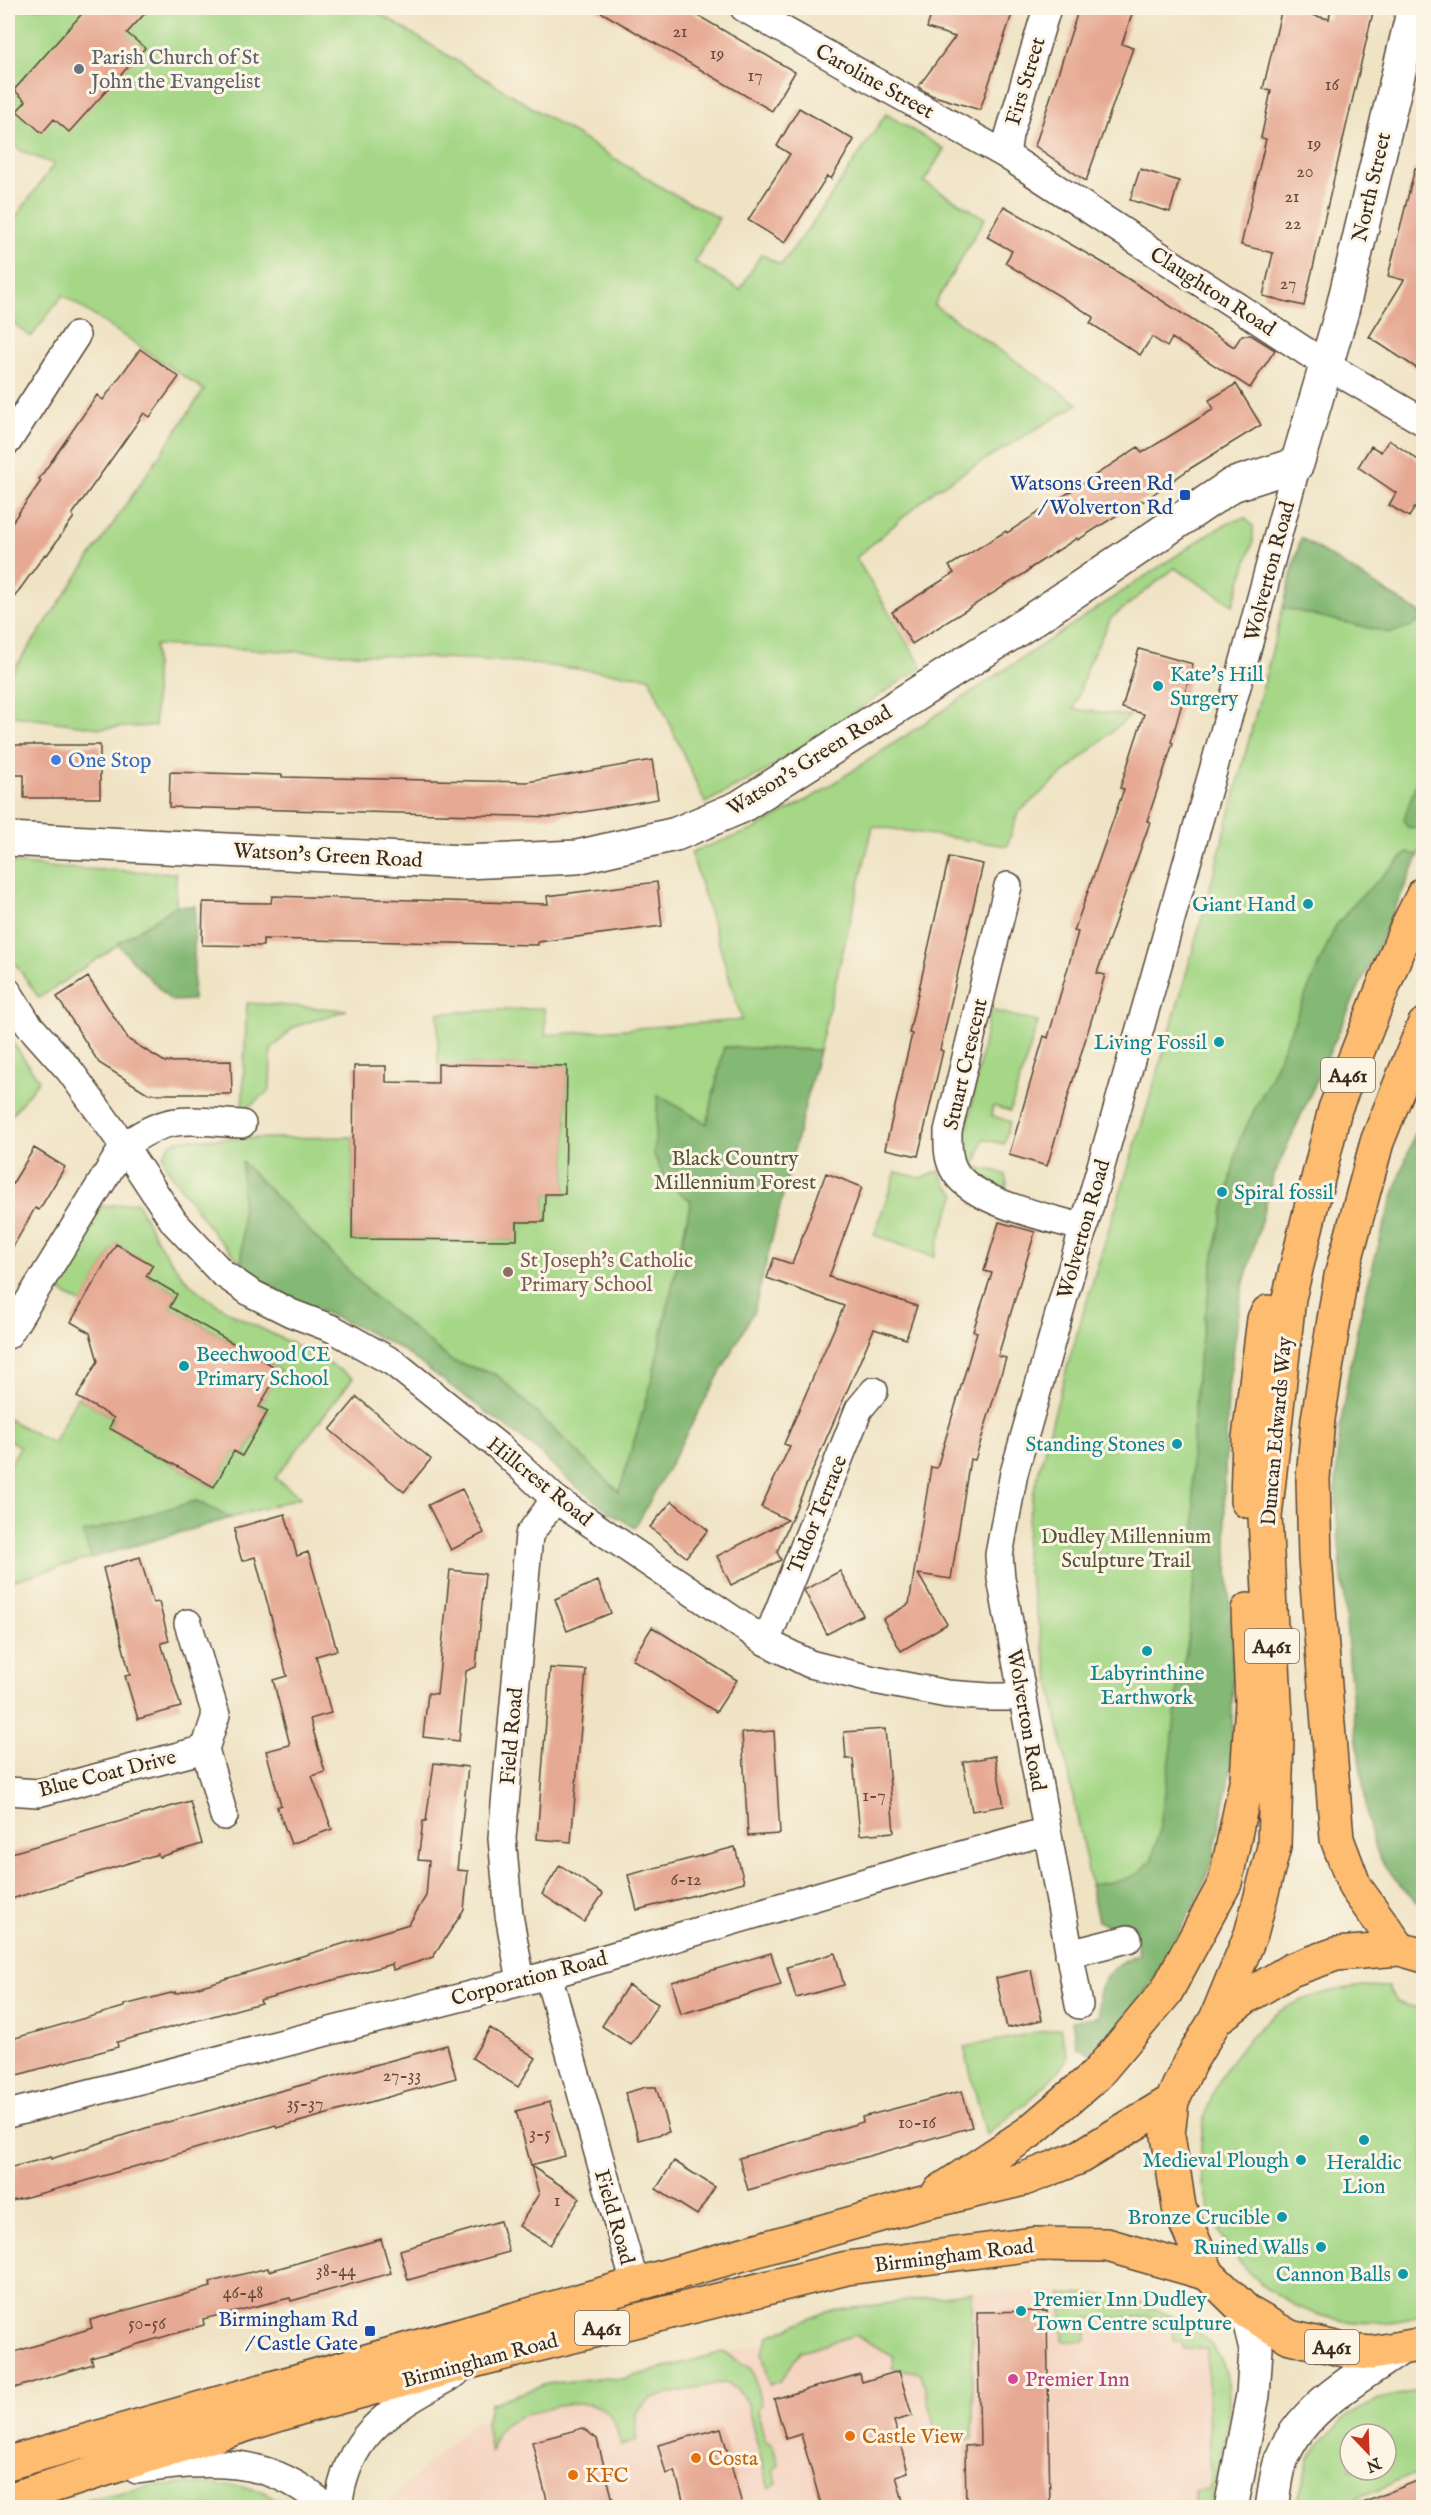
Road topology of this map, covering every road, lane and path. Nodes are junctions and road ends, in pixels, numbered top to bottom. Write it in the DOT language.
graph roads {
  1 [pos="744,8"];
  2 [pos="1047,8"];
  3 [pos="1414,8"];
  4 [pos="1006,155"];
  5 [pos="76,336"];
  6 [pos="1328,366"];
  7 [pos="1424,422"];
  8 [pos="8,441"];
  9 [pos="1297,465"];
  10 [pos="8,838"];
  11 [pos="1008,886"];
  12 [pos="1424,893"];
  13 [pos="8,992"];
  14 [pos="1424,1025"];
  15 [pos="242,1124"];
  16 [pos="124,1146"];
  17 [pos="1084,1228"];
  18 [pos="1297,1265"];
  19 [pos="8,1335"];
  20 [pos="874,1391"];
  21 [pos="555,1499"];
  22 [pos="188,1623"];
  23 [pos="766,1642"];
  24 [pos="1022,1694"];
  25 [pos="205,1749"];
  26 [pos="8,1791"];
  27 [pos="224,1816"];
  28 [pos="1047,1831"];
  29 [pos="1128,1939"];
  30 [pos="1412,1952"];
  31 [pos="1070,1954"];
  32 [pos="548,1975"];
  33 [pos="521,1981"];
  34 [pos="1079,2005"];
  35 [pos="1216,2019"];
  36 [pos="1172,2101"];
  37 [pos="8,2114"];
  38 [pos="919,2204"];
  39 [pos="1208,2274"];
  40 [pos="635,2284"];
  41 [pos="1247,2312"];
  42 [pos="1411,2346"];
  43 [pos="481,2359"];
  44 [pos="8,2463"];
  45 [pos="75,2479"];
  46 [pos="8,2500"];
  47 [pos="327,2508"];
  48 [pos="338,2508"];
  49 [pos="1231,2508"];
  50 [pos="1272,2508"];
  1 -- 4 [label="street, Caroline Street"];
  2 -- 4 [label="street, Firs Street"];
  3 -- 6 [label="street, North Street"];
  4 -- 6 [label="street, Claughton Road"];
  5 -- 8 [label="street"];
  6 -- 7 [label="street, Claughton Road"];
  6 -- 9 [label="street, North Street"];
  9 -- 10 [label="street, Watson's Green Road"];
  9 -- 17 [label="street, Wolverton Road"];
  11 -- 17 [label="street, Stuart Crescent"];
  12 -- 18 [label="highway, Duncan Edwards Way / A461"];
  13 -- 16 [label="street, Hillcrest Road"];
  14 -- 30 [label="highway, Duncan Edwards Way / A461"];
  15 -- 16 [label="street"];
  16 -- 19 [label="street"];
  16 -- 21 [label="street, Hillcrest Road"];
  17 -- 24 [label="street, Wolverton Road"];
  18 -- 35 [label="highway, Duncan Edwards Way / A461"];
  18 -- 38 [label="highway"];
  20 -- 23 [label="street, Tudor Terrace"];
  21 -- 23 [label="street, Hillcrest Road"];
  21 -- 33 [label="street, Field Road"];
  22 -- 25 [label="street, Blue Coat Drive"];
  23 -- 24 [label="street, Hillcrest Road"];
  24 -- 28 [label="street, Wolverton Road"];
  25 -- 26 [label="street, Blue Coat Drive"];
  25 -- 27 [label="street, Blue Coat Drive"];
  28 -- 31 [label="street, Wolverton Road"];
  28 -- 32 [label="street, Corporation Road"];
  29 -- 31 [label="street"];
  30 -- 35 [label="highway, A461"];
  31 -- 34 [label="street, Wolverton Road"];
  32 -- 33 [label="street, Corporation Road"];
  32 -- 40 [label="street, Field Road"];
  33 -- 37 [label="street, Corporation Road"];
  35 -- 36 [label="highway, A461"];
  36 -- 38 [label="highway, Birmingham Road / A461"];
  36 -- 39 [label="highway, A461"];
  38 -- 40 [label="highway, Birmingham Road / A461"];
  39 -- 41 [label="highway, A461"];
  39 -- 43 [label="highway, Birmingham Road / A461"];
  40 -- 44 [label="highway, Birmingham Road / A461"];
  41 -- 42 [label="highway, A461"];
  41 -- 49 [label="street"];
  42 -- 50 [label="street"];
  43 -- 45 [label="highway, Birmingham Road / A461"];
  43 -- 48 [label="street"];
  45 -- 46 [label="highway, Birmingham Road / A461"];
  45 -- 47 [label="street"];
}
